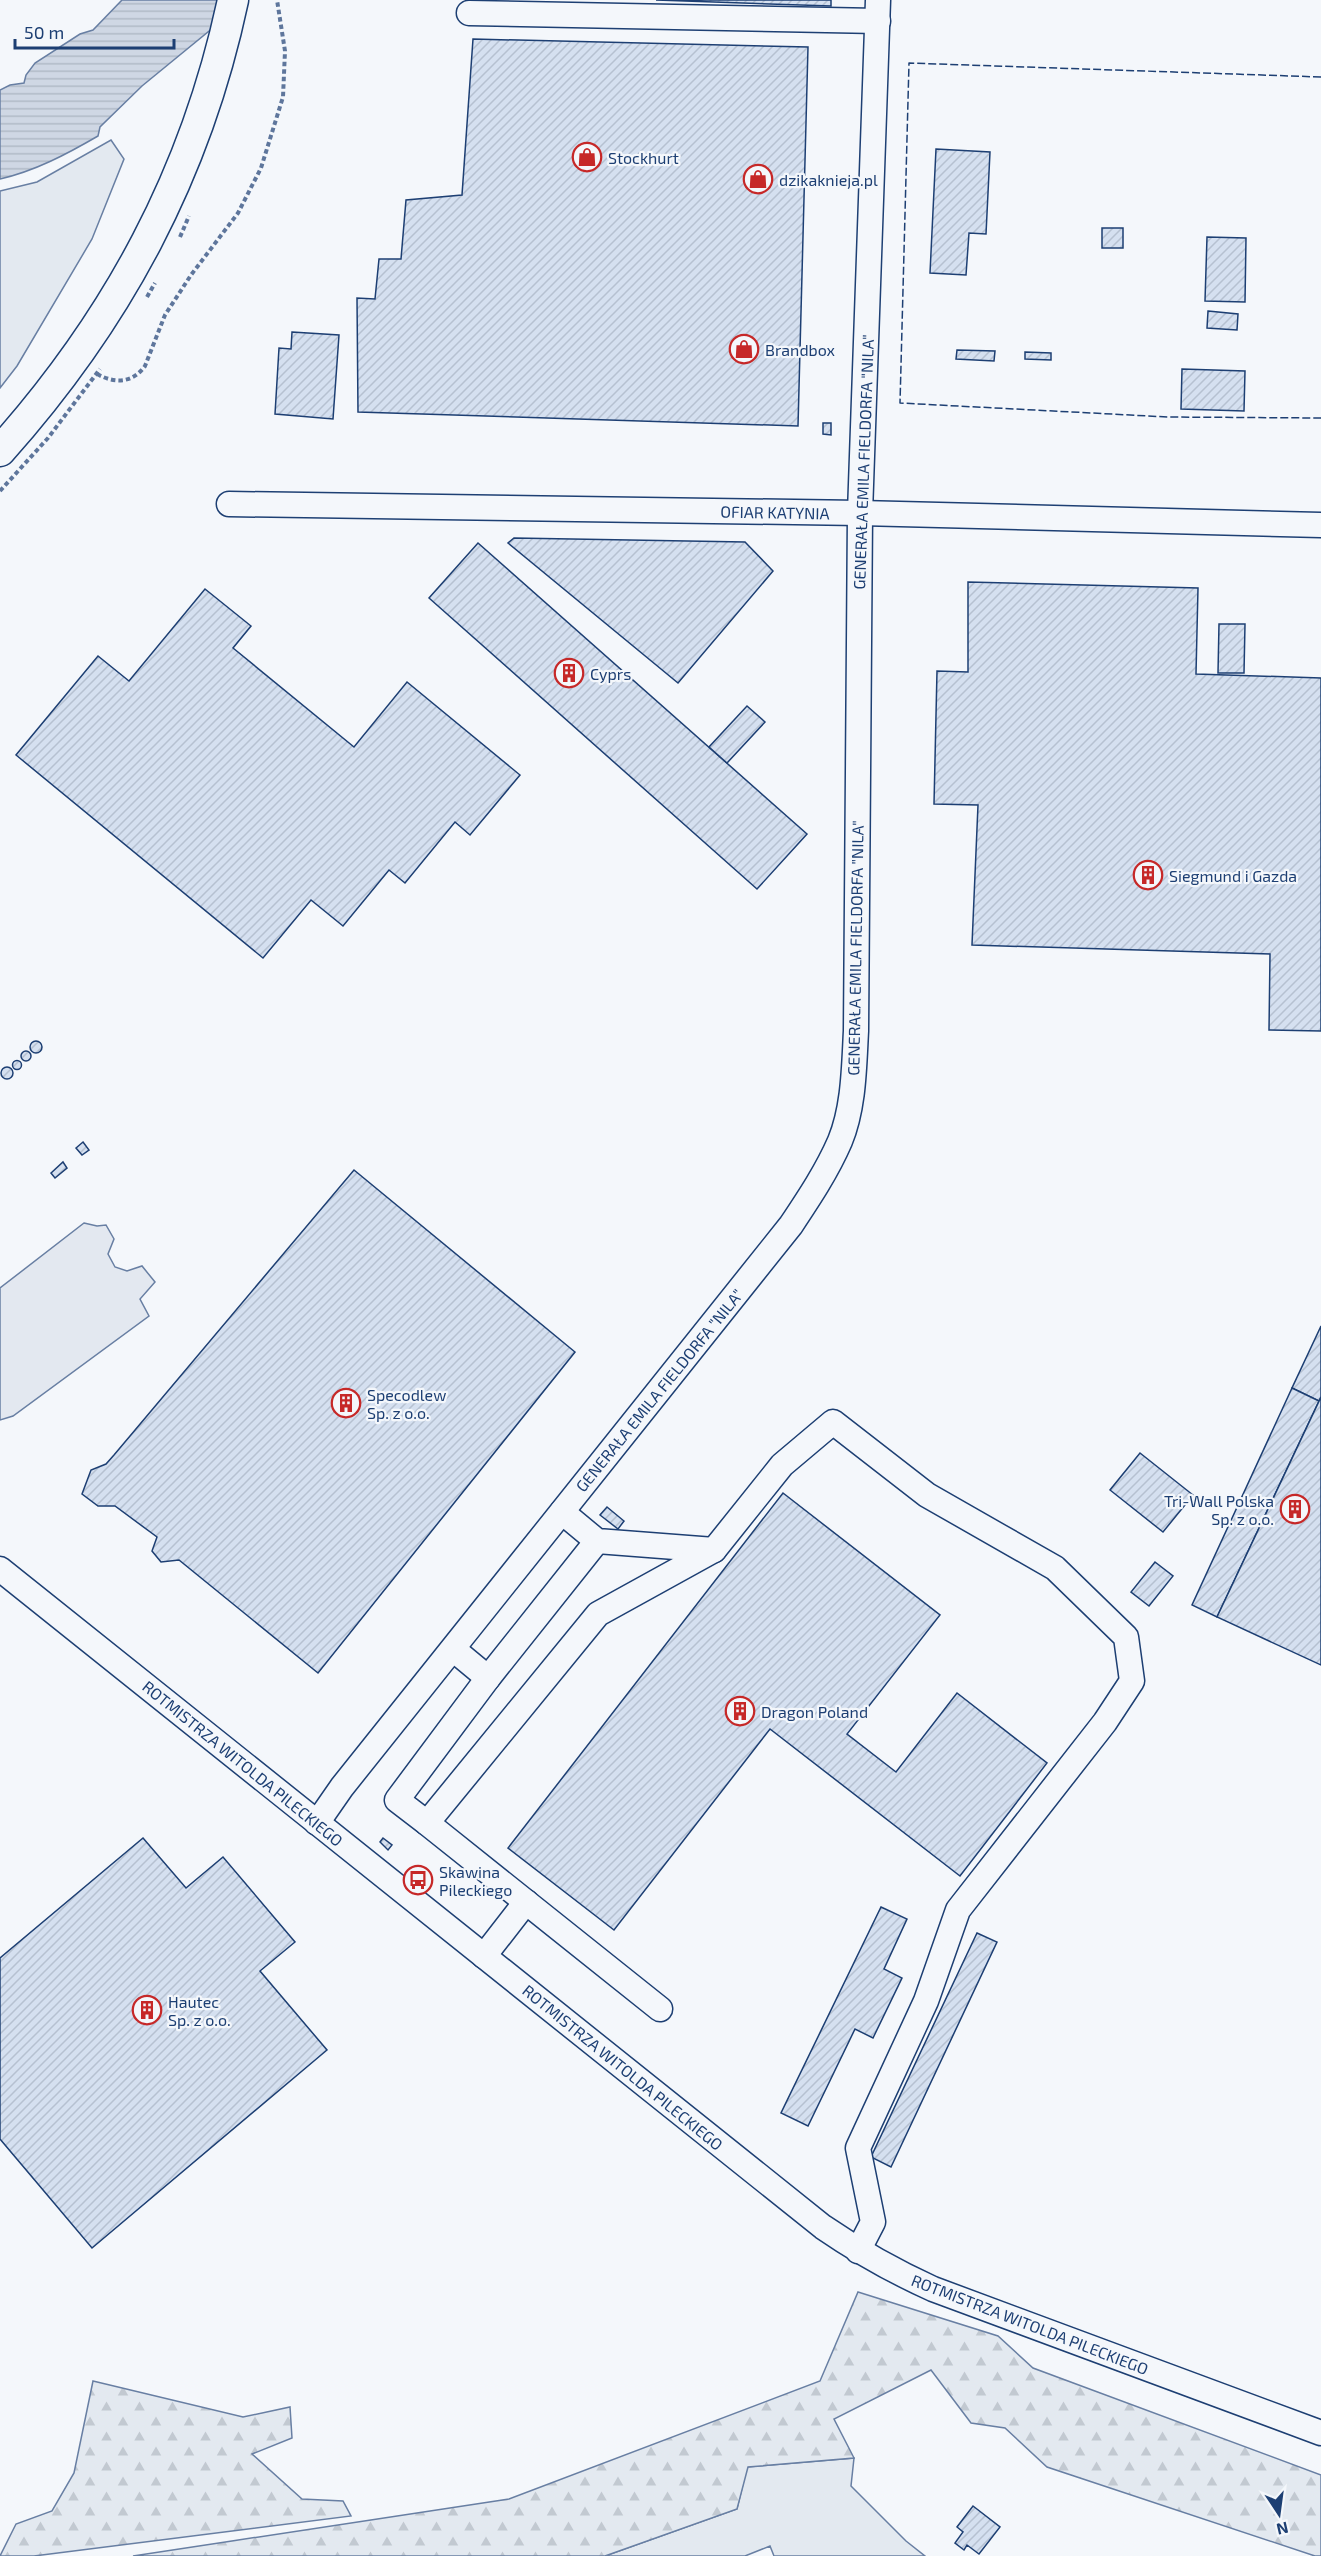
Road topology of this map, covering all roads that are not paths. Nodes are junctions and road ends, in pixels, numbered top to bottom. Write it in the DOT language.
graph roads {
  1 [pos="233,0"];
  2 [pos="878,10"];
  3 [pos="468,13"];
  4 [pos="0,451"];
  5 [pos="229,504"];
  6 [pos="860,513"];
  7 [pos="1321,525"];
  8 [pos="561,1512"];
  9 [pos="597,1541"];
  10 [pos="714,1550"];
  11 [pos="0,1569"];
  12 [pos="453,1649"];
  13 [pos="488,1678"];
  14 [pos="317,1823"];
  15 [pos="427,1823"];
  16 [pos="526,1902"];
  17 [pos="484,1956"];
  18 [pos="660,2008"];
  19 [pos="858,2251"];
  20 [pos="1321,2433"];
  1 -- 4 [label="main road"];
  2 -- 3 [label="street"];
  2 -- 6 [label="street, GENERAŁA EMILA FIELDORFA \"NILA\""];
  5 -- 6 [label="street, OFIAR KATYNIA"];
  6 -- 7 [label="street, OFIAR KATYNIA"];
  6 -- 8 [label="street, GENERAŁA EMILA FIELDORFA \"NILA\""];
  8 -- 9 [label="street"];
  8 -- 12 [label="street, GENERAŁA EMILA FIELDORFA \"NILA\""];
  9 -- 10 [label="street"];
  9 -- 13 [label="street"];
  10 -- 15 [label="street"];
  10 -- 19 [label="street"];
  11 -- 14 [label="street, ROTMISTRZA WITOLDA PILECKIEGO"];
  12 -- 13 [label="street"];
  12 -- 14 [label="street, GENERAŁA EMILA FIELDORFA \"NILA\""];
  13 -- 15 [label="street"];
  14 -- 17 [label="street, ROTMISTRZA WITOLDA PILECKIEGO"];
  15 -- 16 [label="street"];
  16 -- 17 [label="street"];
  16 -- 18 [label="street"];
  17 -- 19 [label="street, ROTMISTRZA WITOLDA PILECKIEGO"];
  19 -- 20 [label="street, ROTMISTRZA WITOLDA PILECKIEGO"];
}
